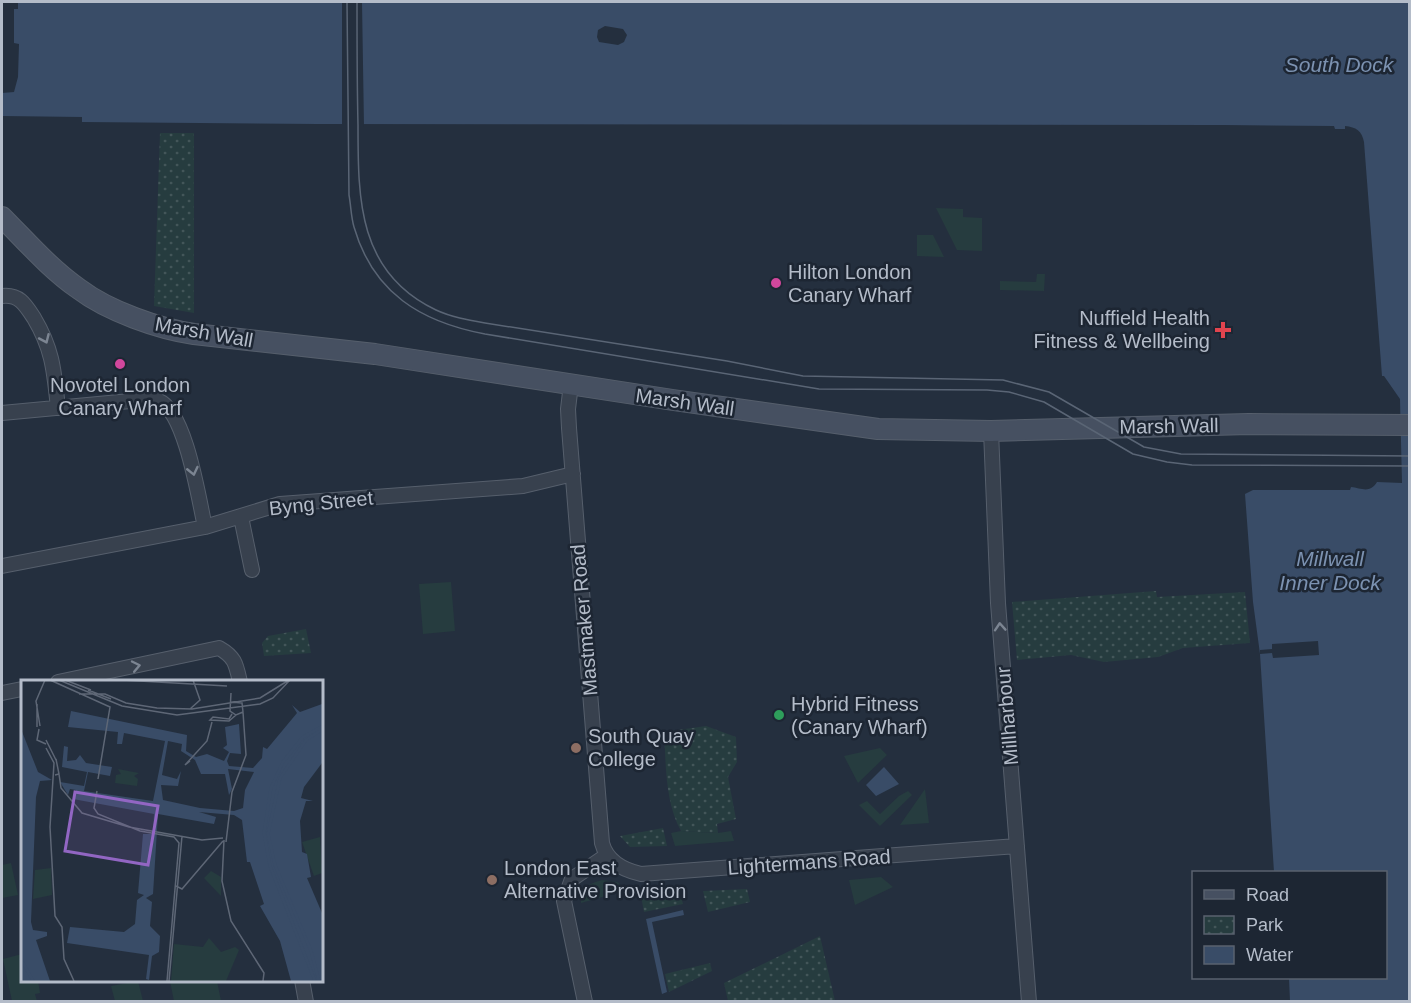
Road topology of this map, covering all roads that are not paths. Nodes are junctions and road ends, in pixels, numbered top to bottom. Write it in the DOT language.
graph roads {
  1 [pos="2,216"];
  2 [pos="2,296"];
  3 [pos="571,384"];
  4 [pos="58,408"];
  5 [pos="2,413"];
  6 [pos="1410,425"];
  7 [pos="991,431"];
  8 [pos="573,474"];
  9 [pos="241,517"];
  10 [pos="205,527"];
  11 [pos="2,566"];
  12 [pos="252,570"];
  13 [pos="67,680"];
  14 [pos="240,680"];
  15 [pos="21,689"];
  16 [pos="2,693"];
  17 [pos="1017,846"];
  18 [pos="607,855"];
  19 [pos="302,982"];
  20 [pos="306,1002"];
  21 [pos="585,1002"];
  22 [pos="1029,1002"];
  1 -- 3 [label="street, Marsh Wall"];
  2 -- 4 [label="street, one-way"];
  3 -- 7 [label="street, Marsh Wall"];
  3 -- 8 [label="street, Mastmaker Road"];
  4 -- 5 [label="street"];
  4 -- 10 [label="street, one-way"];
  6 -- 7 [label="street, Marsh Wall"];
  17 -- 7 [label="street, Millharbour, one-way"];
  8 -- 9 [label="street, Byng Street"];
  8 -- 18 [label="street, Mastmaker Road"];
  9 -- 10 [label="street, Byng Street"];
  9 -- 12 [label="street"];
  10 -- 11 [label="street, Byng Street"];
  13 -- 14 [label="street, one-way"];
  15 -- 16 [label="street"];
  17 -- 18 [label="street, Lightermans Road"];
  17 -- 22 [label="street, Millharbour"];
  18 -- 21 [label="street"];
  19 -- 20 [label="street"];
}
